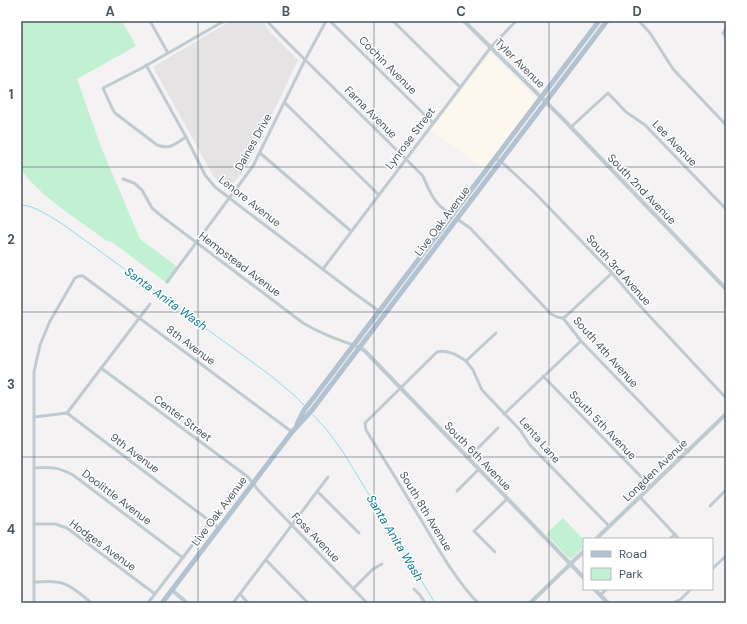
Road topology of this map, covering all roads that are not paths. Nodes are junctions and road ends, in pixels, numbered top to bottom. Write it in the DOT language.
graph roads {
  1 [pos="150,21"];
  2 [pos="224,21"];
  3 [pos="267,21"];
  4 [pos="326,21"];
  5 [pos="330,21"];
  6 [pos="393,21"];
  7 [pos="464,21"];
  8 [pos="516,21"];
  9 [pos="599,21"];
  10 [pos="607,21"];
  11 [pos="639,21"];
  12 [pos="726,28"];
  13 [pos="726,37"];
  14 [pos="491,47"];
  15 [pos="168,53"];
  16 [pos="305,60"];
  17 [pos="146,65"];
  18 [pos="460,87"];
  19 [pos="544,99"];
  20 [pos="285,103"];
  21 [pos="433,123"];
  22 [pos="726,125"];
  23 [pos="571,127"];
  24 [pos="186,137"];
  25 [pos="260,153"];
  26 [pos="406,159"];
  27 [pos="498,160"];
  28 [pos="123,179"];
  29 [pos="378,194"];
  30 [pos="229,198"];
  31 [pos="726,209"];
  32 [pos="454,217"];
  33 [pos="351,231"];
  34 [pos="196,242"];
  35 [pos="323,269"];
  36 [pos="612,273"];
  37 [pos="167,282"];
  38 [pos="726,289"];
  39 [pos="150,304"];
  40 [pos="381,313"];
  41 [pos="140,318"];
  42 [pos="563,318"];
  43 [pos="496,333"];
  44 [pos="581,341"];
  45 [pos="356,346"];
  46 [pos="466,361"];
  47 [pos="101,368"];
  48 [pos="543,376"];
  49 [pos="400,388"];
  50 [pos="726,398"];
  51 [pos="67,413"];
  52 [pos="504,414"];
  53 [pos="726,414"];
  54 [pos="34,417"];
  55 [pos="498,428"];
  56 [pos="292,432"];
  57 [pos="688,452"];
  58 [pos="468,458"];
  59 [pos="34,468"];
  60 [pos="479,469"];
  61 [pos="328,477"];
  62 [pos="253,484"];
  63 [pos="651,487"];
  64 [pos="726,490"];
  65 [pos="318,491"];
  66 [pos="457,491"];
  67 [pos="640,498"];
  68 [pos="508,499"];
  69 [pos="710,506"];
  70 [pos="210,522"];
  71 [pos="34,524"];
  72 [pos="292,525"];
  73 [pos="609,526"];
  74 [pos="219,528"];
  75 [pos="359,533"];
  76 [pos="675,534"];
  77 [pos="597,538"];
  78 [pos="671,538"];
  79 [pos="679,538"];
  80 [pos="494,552"];
  81 [pos="583,552"];
  82 [pos="726,556"];
  83 [pos="182,558"];
  84 [pos="266,560"];
  85 [pos="382,564"];
  86 [pos="570,564"];
  87 [pos="713,568"];
  88 [pos="583,577"];
  89 [pos="34,582"];
  90 [pos="353,589"];
  91 [pos="414,589"];
  92 [pos="172,590"];
  93 [pos="595,590"];
  94 [pos="606,590"];
  95 [pos="690,590"];
  96 [pos="155,594"];
  97 [pos="240,594"];
  98 [pos="600,595"];
  99 [pos="675,602"];
  100 [pos="34,603"];
  101 [pos="92,603"];
  102 [pos="148,603"];
  103 [pos="162,603"];
  104 [pos="187,603"];
  105 [pos="233,603"];
  106 [pos="248,603"];
  107 [pos="308,603"];
  108 [pos="367,603"];
  109 [pos="425,603"];
  110 [pos="478,603"];
  111 [pos="530,603"];
  112 [pos="608,603"];
  1 -- 15 [label="street"];
  2 -- 15 [label="street"];
  3 -- 16 [label="street, Farna Avenue"];
  4 -- 16 [label="street, Daines Drive"];
  5 -- 21 [label="street, Cochin Avenue"];
  6 -- 18 [label="street"];
  7 -- 14 [label="street, Tyler Avenue"];
  8 -- 14 [label="street, Lynrose Street"];
  9 -- 19 [label="main road, Live Oak Avenue"];
  10 -- 19 [label="main road, Live Oak Avenue"];
  11 -- 22 [label="street"];
  12 -- 13 [label="street"];
  14 -- 18 [label="street, Lynrose Street"];
  14 -- 19 [label="street, Tyler Avenue"];
  15 -- 17 [label="street"];
  16 -- 20 [label="street, Daines Drive"];
  16 -- 26 [label="street, Farna Avenue"];
  17 -- 24 [label="street, Lenore Avenue"];
  17 -- 24 [label="street"];
  18 -- 21 [label="street, Lynrose Street"];
  19 -- 23 [label="street, South 2nd Avenue"];
  19 -- 27 [label="main road, Live Oak Avenue"];
  20 -- 25 [label="street, Daines Drive"];
  20 -- 29 [label="street"];
  21 -- 26 [label="street, Lynrose Street"];
  23 -- 31 [label="street, Lee Avenue"];
  23 -- 38 [label="street, South 2nd Avenue"];
  24 -- 30 [label="street, Lenore Avenue"];
  25 -- 30 [label="street, Daines Drive"];
  25 -- 33 [label="street"];
  26 -- 29 [label="street, Lynrose Street"];
  26 -- 32 [label="street, Farna Avenue"];
  27 -- 32 [label="main road, Live Oak Avenue"];
  27 -- 36 [label="street, South 3rd Avenue"];
  28 -- 34 [label="street, Hempstead Avenue"];
  29 -- 33 [label="street, Lynrose Street"];
  30 -- 34 [label="street, Daines Drive"];
  30 -- 35 [label="street, Lenore Avenue"];
  32 -- 40 [label="main road, Live Oak Avenue"];
  32 -- 42 [label="street, South 4th Avenue"];
  33 -- 35 [label="street, Lynrose Street"];
  34 -- 37 [label="street, Daines Drive"];
  34 -- 45 [label="street, Hempstead Avenue"];
  35 -- 40 [label="street, Lenore Avenue"];
  36 -- 42 [label="street"];
  36 -- 50 [label="street, South 3rd Avenue"];
  39 -- 41 [label="street"];
  40 -- 45 [label="main road, Live Oak Avenue"];
  41 -- 47 [label="street"];
  41 -- 54 [label="street, 8th Avenue"];
  41 -- 56 [label="street, 8th Avenue"];
  42 -- 44 [label="street, South 4th Avenue"];
  43 -- 46 [label="street"];
  44 -- 48 [label="street"];
  44 -- 57 [label="street, South 4th Avenue"];
  45 -- 49 [label="street, South 6th Avenue"];
  45 -- 56 [label="main road, Live Oak Avenue"];
  46 -- 49 [label="street"];
  46 -- 52 [label="street, Lenta Lane"];
  47 -- 51 [label="street"];
  47 -- 62 [label="street, Center Street"];
  48 -- 52 [label="street"];
  48 -- 63 [label="street, South 5th Avenue"];
  49 -- 58 [label="street, South 6th Avenue"];
  49 -- 110 [label="street, South 8th Avenue"];
  51 -- 54 [label="street"];
  51 -- 70 [label="street, 9th Avenue"];
  52 -- 73 [label="street, Lenta Lane"];
  53 -- 57 [label="street, Longden Avenue"];
  54 -- 59 [label="street"];
  55 -- 58 [label="street"];
  56 -- 62 [label="main road, Live Oak Avenue"];
  57 -- 63 [label="street, Longden Avenue"];
  58 -- 60 [label="street, South 6th Avenue"];
  59 -- 71 [label="street"];
  59 -- 83 [label="street, Doolittle Avenue"];
  60 -- 66 [label="street"];
  60 -- 68 [label="street, South 6th Avenue"];
  61 -- 65 [label="street"];
  62 -- 72 [label="street, Foss Avenue"];
  62 -- 74 [label="main road, Live Oak Avenue"];
  63 -- 67 [label="street, Longden Avenue"];
  64 -- 69 [label="street"];
  65 -- 72 [label="street"];
  65 -- 75 [label="street"];
  67 -- 73 [label="street, Longden Avenue"];
  67 -- 76 [label="street"];
  68 -- 80 [label="street"];
  68 -- 86 [label="street, South 6th Avenue"];
  70 -- 74 [label="street, 9th Avenue"];
  70 -- 83 [label="street, Live Oak Avenue"];
  71 -- 89 [label="street"];
  71 -- 96 [label="street, Hodges Avenue"];
  72 -- 84 [label="street"];
  72 -- 90 [label="street, Foss Avenue"];
  73 -- 77 [label="street, Longden Avenue"];
  74 -- 92 [label="main road, Live Oak Avenue"];
  76 -- 78 [label="street"];
  76 -- 79 [label="street"];
  81 -- 86 [label="street"];
  82 -- 87 [label="street"];
  83 -- 96 [label="street, Live Oak Avenue"];
  84 -- 97 [label="street"];
  84 -- 107 [label="street"];
  85 -- 90 [label="street"];
  86 -- 88 [label="street, South 6th Avenue"];
  86 -- 111 [label="street"];
  89 -- 100 [label="street"];
  89 -- 101 [label="street"];
  90 -- 108 [label="street, Foss Avenue"];
  91 -- 109 [label="street"];
  92 -- 103 [label="main road, Live Oak Avenue"];
  92 -- 104 [label="street"];
  93 -- 98 [label="street"];
  94 -- 98 [label="street"];
  95 -- 99 [label="street"];
  96 -- 102 [label="street, Live Oak Avenue"];
  97 -- 105 [label="street"];
  97 -- 106 [label="street"];
  98 -- 112 [label="street"];
}
